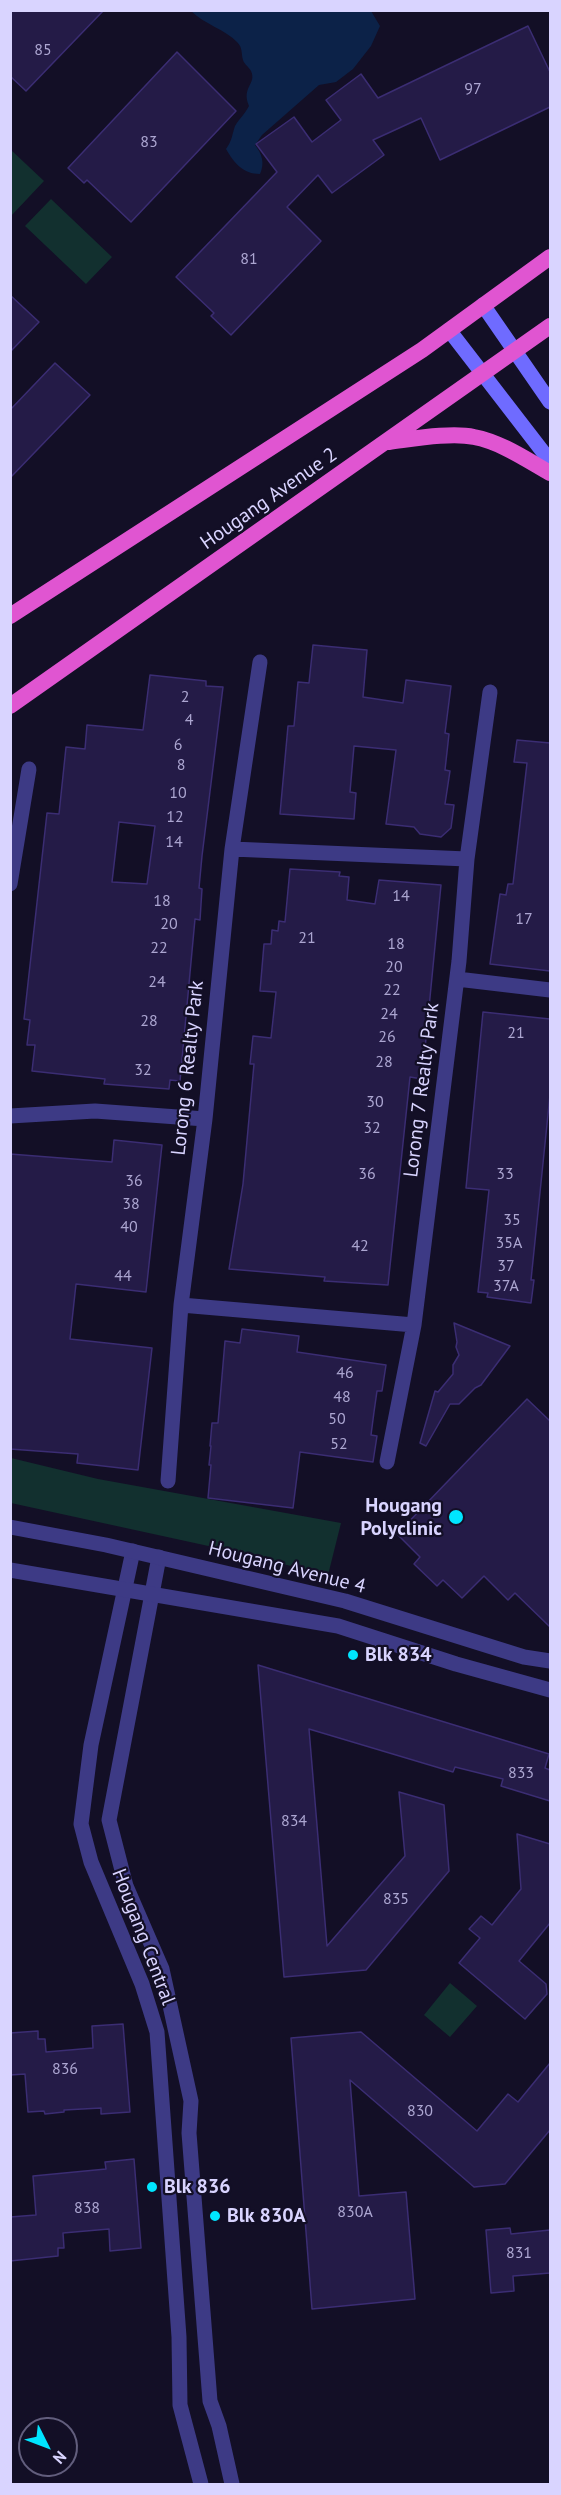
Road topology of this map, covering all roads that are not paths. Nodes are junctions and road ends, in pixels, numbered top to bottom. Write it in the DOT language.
graph roads {
  1 [pos="550,257"];
  2 [pos="483,305"];
  3 [pos="550,326"];
  4 [pos="449,330"];
  5 [pos="516,351"];
  6 [pos="484,373"];
  7 [pos="550,402"];
  8 [pos="385,442"];
  9 [pos="550,461"];
  10 [pos="550,473"];
  11 [pos="10,616"];
  12 [pos="260,662"];
  13 [pos="490,692"];
  14 [pos="10,706"];
  15 [pos="29,769"];
  16 [pos="232,849"];
  17 [pos="467,859"];
  18 [pos="10,884"];
  19 [pos="457,979"];
  20 [pos="550,990"];
  21 [pos="10,1116"];
  22 [pos="205,1119"];
  23 [pos="181,1305"];
  24 [pos="414,1325"];
  25 [pos="387,1462"];
  26 [pos="168,1481"];
  27 [pos="10,1527"];
  28 [pos="133,1551"];
  29 [pos="159,1557"];
  30 [pos="10,1570"];
  31 [pos="124,1591"];
  32 [pos="151,1595"];
  33 [pos="550,1660"];
  34 [pos="550,1690"];
  35 [pos="201,2484"];
  36 [pos="232,2484"];
  1 -- 2 [label="highway, Hougang Avenue 2"];
  2 -- 4 [label="highway, Hougang Avenue 2"];
  2 -- 5 [label="main road"];
  3 -- 5 [label="highway, Hougang Avenue 2"];
  4 -- 6 [label="main road"];
  4 -- 11 [label="highway, Hougang Avenue 2"];
  5 -- 6 [label="highway, Hougang Avenue 2"];
  5 -- 7 [label="main road"];
  6 -- 8 [label="highway, Hougang Avenue 2"];
  6 -- 9 [label="main road"];
  8 -- 10 [label="highway"];
  8 -- 14 [label="highway, Hougang Avenue 2"];
  12 -- 16 [label="street, Lorong 6 Realty Park"];
  13 -- 17 [label="street, Lorong 7 Realty Park"];
  15 -- 18 [label="street"];
  16 -- 17 [label="street"];
  16 -- 22 [label="street, Lorong 6 Realty Park"];
  17 -- 19 [label="street, Lorong 7 Realty Park"];
  19 -- 20 [label="street"];
  19 -- 24 [label="street, Lorong 7 Realty Park"];
  21 -- 22 [label="street"];
  22 -- 23 [label="street, Lorong 6 Realty Park"];
  23 -- 24 [label="street"];
  23 -- 26 [label="street, Lorong 6 Realty Park"];
  24 -- 25 [label="street, Lorong 7 Realty Park"];
  27 -- 28 [label="street, Hougang Avenue 4"];
  28 -- 29 [label="street, Hougang Avenue 4"];
  28 -- 31 [label="street, Hougang Central"];
  29 -- 32 [label="street, Hougang Central"];
  29 -- 33 [label="street, Hougang Avenue 4"];
  30 -- 31 [label="street"];
  31 -- 32 [label="street"];
  31 -- 35 [label="street, Hougang Central"];
  32 -- 34 [label="street"];
  32 -- 36 [label="street, Hougang Central"];
}
